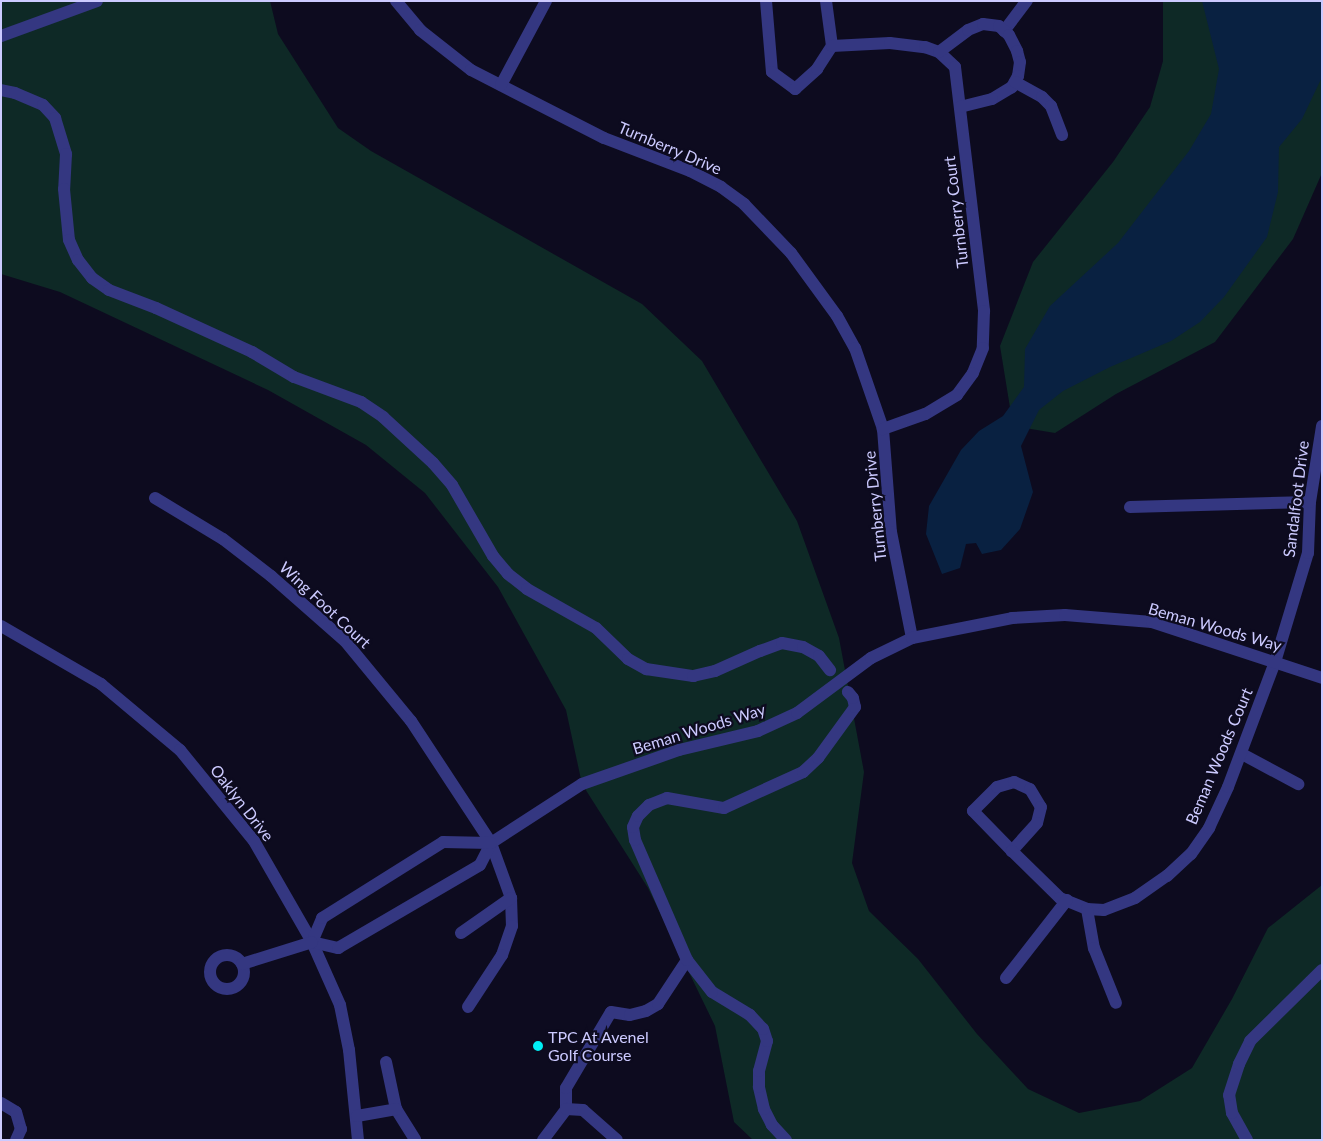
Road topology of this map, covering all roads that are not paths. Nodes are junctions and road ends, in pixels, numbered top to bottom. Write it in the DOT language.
graph roads {
  1 [pos="97,1"];
  2 [pos="396,1"];
  3 [pos="546,1"];
  4 [pos="766,1"];
  5 [pos="826,1"];
  6 [pos="1027,1"];
  7 [pos="1004,31"];
  8 [pos="1,36"];
  9 [pos="832,46"];
  10 [pos="939,52"];
  11 [pos="1015,82"];
  12 [pos="501,85"];
  13 [pos="1,90"];
  14 [pos="960,107"];
  15 [pos="1062,135"];
  16 [pos="1322,426"];
  17 [pos="883,429"];
  18 [pos="155,498"];
  19 [pos="1310,502"];
  20 [pos="1130,507"];
  21 [pos="1,626"];
  22 [pos="912,638"];
  23 [pos="1275,662"];
  24 [pos="830,670"];
  25 [pos="1322,678"];
  26 [pos="848,692"];
  27 [pos="1242,754"];
  28 [pos="1298,784"];
  29 [pos="490,843"];
  30 [pos="1012,851"];
  31 [pos="511,898"];
  32 [pos="1067,900"];
  33 [pos="1087,908"];
  34 [pos="461,933"];
  35 [pos="312,942"];
  36 [pos="687,960"];
  37 [pos="242,964"];
  38 [pos="1322,970"];
  39 [pos="1006,978"];
  40 [pos="1116,1003"];
  41 [pos="468,1007"];
  42 [pos="386,1062"];
  43 [pos="1,1103"];
  44 [pos="396,1109"];
  45 [pos="566,1109"];
  46 [pos="357,1116"];
  47 [pos="415,1139"];
  48 [pos="16,1140"];
  49 [pos="358,1140"];
  50 [pos="543,1140"];
  51 [pos="617,1140"];
  52 [pos="786,1140"];
  53 [pos="1247,1140"];
  1 -- 8 [label="street"];
  2 -- 12 [label="street, Turnberry Drive"];
  3 -- 12 [label="street"];
  4 -- 9 [label="street"];
  5 -- 9 [label="street"];
  6 -- 7 [label="street"];
  7 -- 10 [label="street"];
  7 -- 11 [label="street"];
  9 -- 10 [label="street"];
  10 -- 14 [label="street, Turnberry Court"];
  11 -- 14 [label="street"];
  11 -- 15 [label="street"];
  12 -- 17 [label="street, Turnberry Drive"];
  13 -- 24 [label="street"];
  14 -- 17 [label="street, Turnberry Court"];
  16 -- 19 [label="street, Sandalfoot Drive"];
  17 -- 22 [label="street, Turnberry Drive"];
  18 -- 29 [label="street, Wing Foot Court"];
  19 -- 20 [label="street"];
  19 -- 23 [label="street, Sandalfoot Drive"];
  21 -- 35 [label="street, Oaklyn Drive"];
  22 -- 23 [label="street, Beman Woods Way"];
  22 -- 29 [label="street, Beman Woods Way"];
  23 -- 25 [label="street, Beman Woods Way"];
  23 -- 27 [label="street, Beman Woods Court"];
  26 -- 36 [label="street"];
  27 -- 28 [label="street"];
  27 -- 33 [label="street, Beman Woods Court"];
  29 -- 31 [label="street, Wing Foot Court"];
  29 -- 35 [label="street"];
  29 -- 35 [label="street"];
  30 -- 30 [label="street, Beman Woods Court"];
  30 -- 32 [label="street, Beman Woods Court"];
  31 -- 34 [label="street"];
  31 -- 41 [label="street, Wing Foot Court"];
  32 -- 33 [label="street, Beman Woods Court"];
  32 -- 39 [label="street"];
  33 -- 40 [label="street"];
  35 -- 37 [label="street"];
  35 -- 46 [label="street, Oaklyn Drive"];
  36 -- 45 [label="street"];
  36 -- 52 [label="street"];
  38 -- 53 [label="street"];
  42 -- 44 [label="street"];
  43 -- 48 [label="street"];
  44 -- 46 [label="street"];
  44 -- 47 [label="street"];
  45 -- 50 [label="street"];
  45 -- 51 [label="street"];
  46 -- 49 [label="street, Oaklyn Drive"];
}
